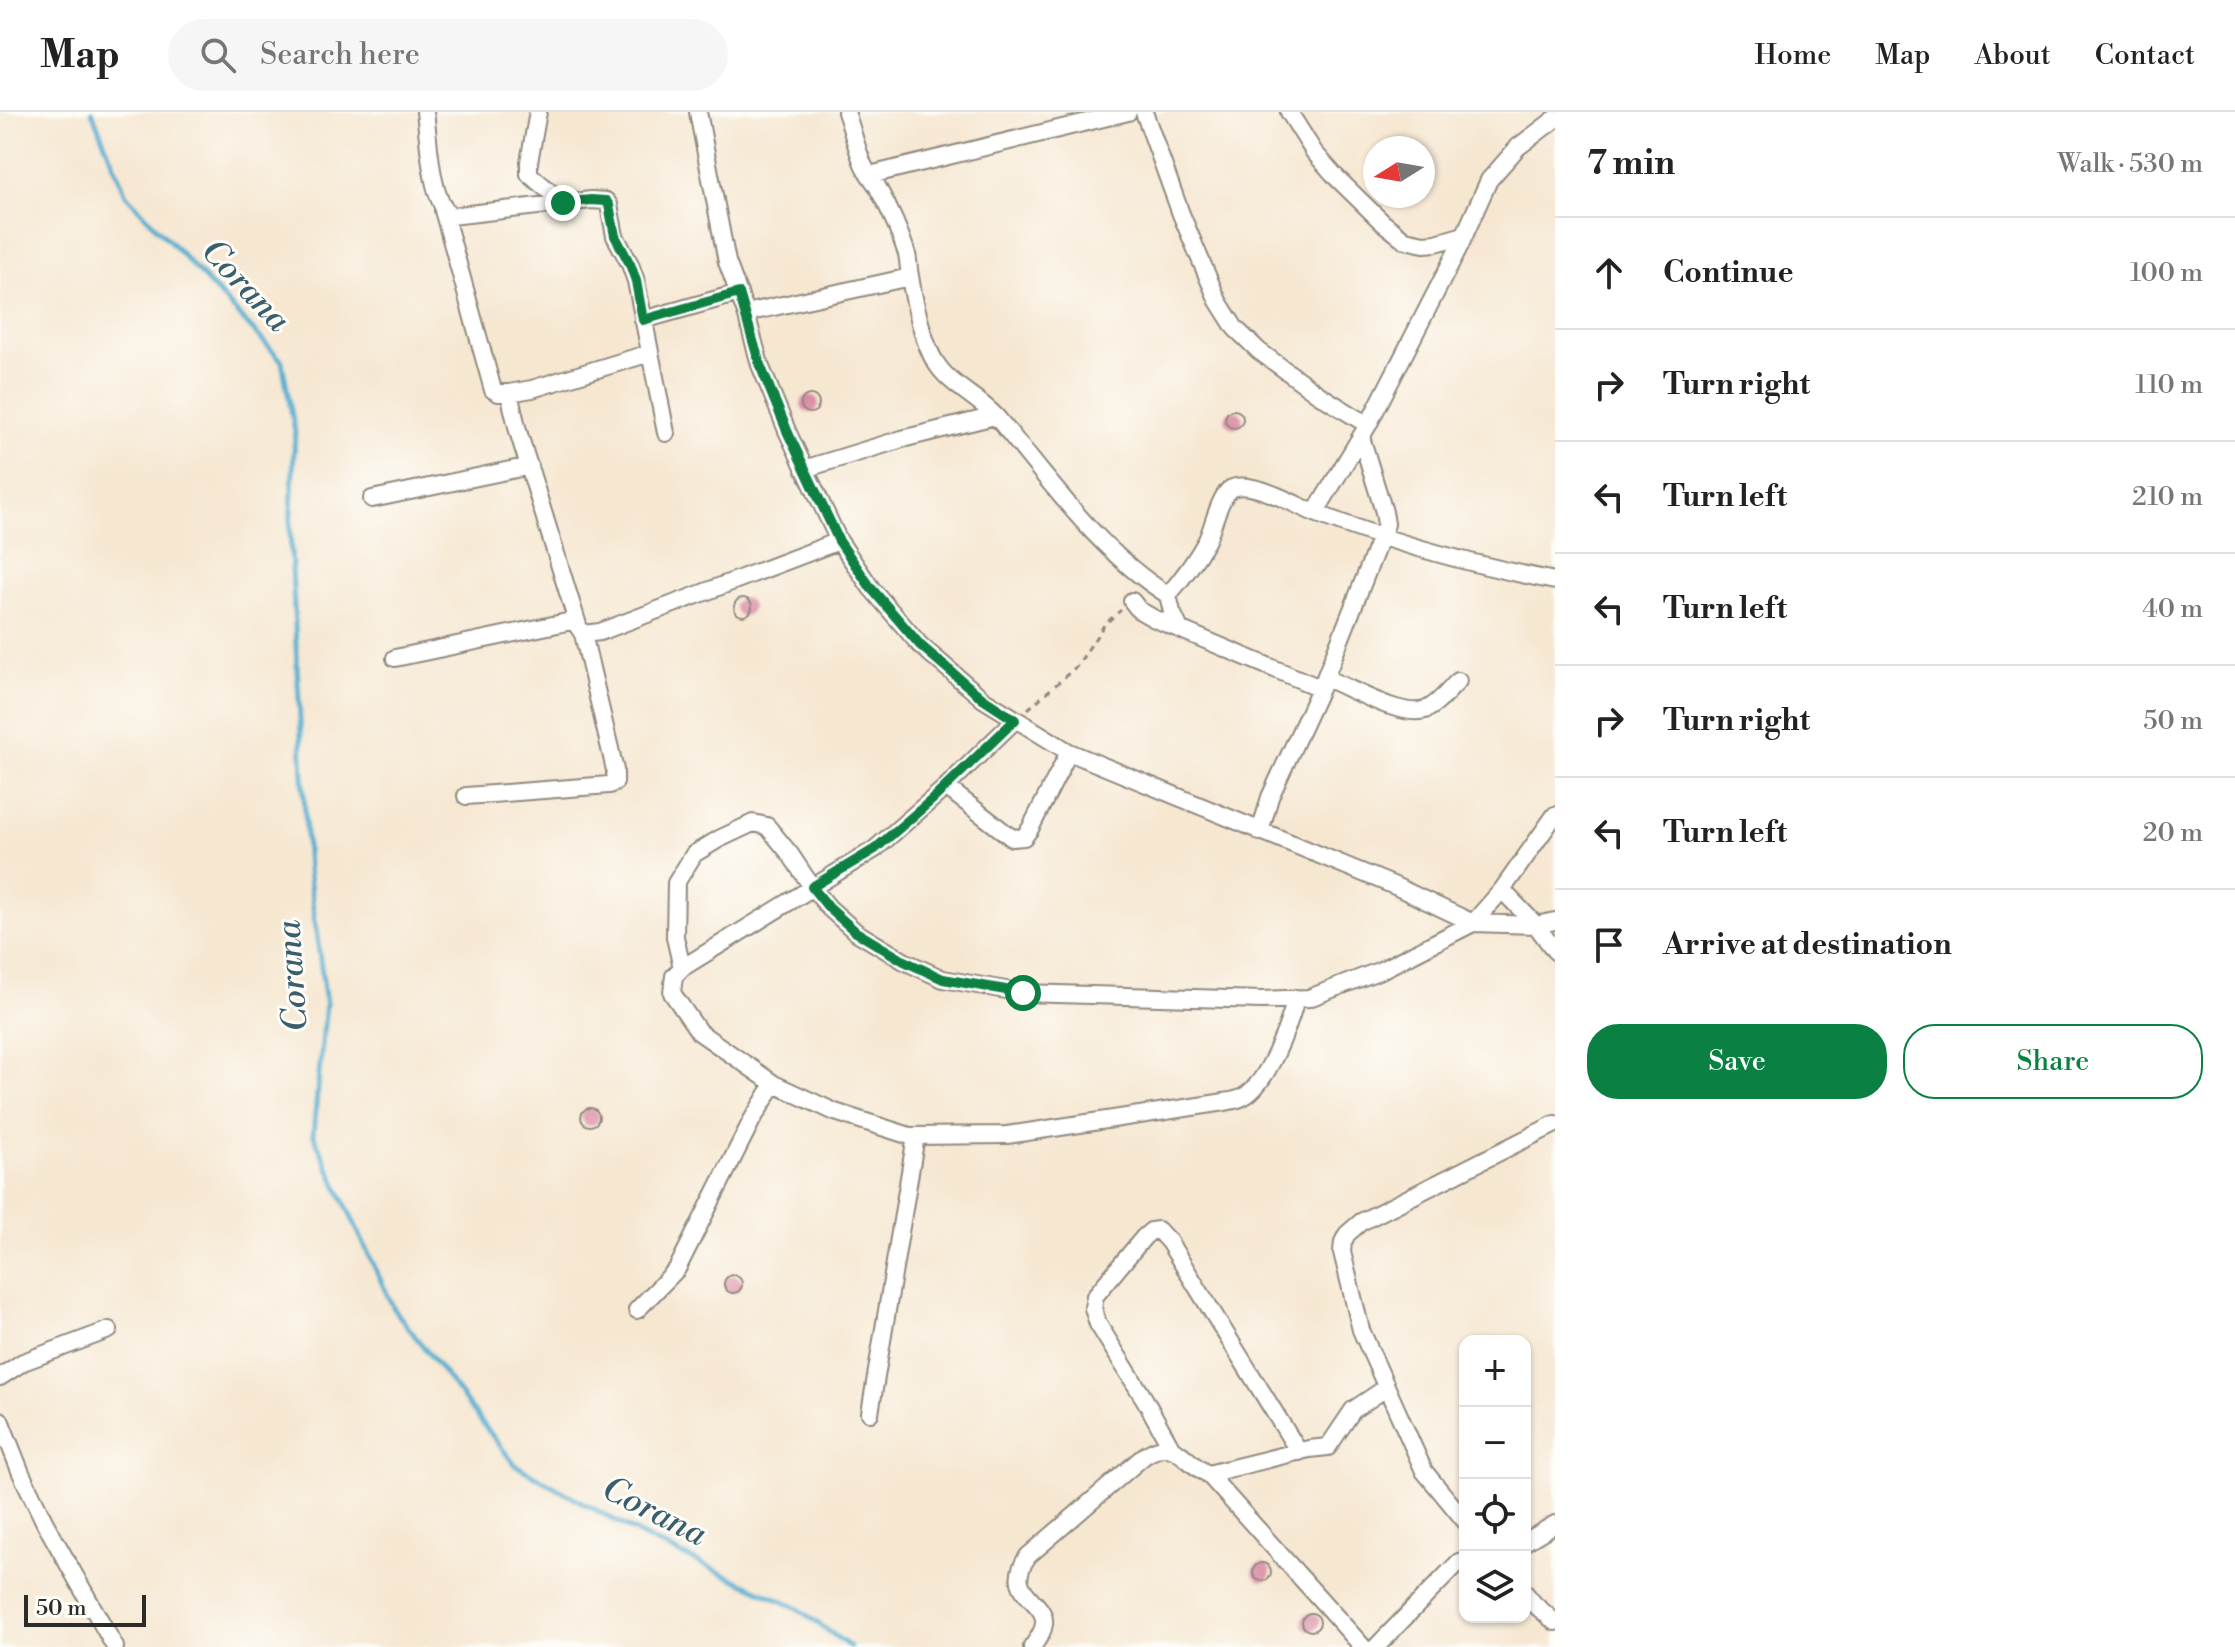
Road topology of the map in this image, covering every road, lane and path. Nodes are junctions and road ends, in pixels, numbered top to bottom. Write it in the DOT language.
graph roads {
  1 [pos="425,112"];
  2 [pos="538,112"];
  3 [pos="698,112"];
  4 [pos="846,112"];
  5 [pos="1128,112"];
  6 [pos="1144,112"];
  7 [pos="1289,112"];
  8 [pos="1555,119"];
  9 [pos="870,175"];
  10 [pos="563,203"];
  11 [pos="443,210"];
  12 [pos="1464,235"];
  13 [pos="910,277"];
  14 [pos="739,293"];
  15 [pos="746,313"];
  16 [pos="643,320"];
  17 [pos="650,353"];
  18 [pos="509,393"];
  19 [pos="995,416"];
  20 [pos="1364,431"];
  21 [pos="666,433"];
  22 [pos="530,466"];
  23 [pos="804,469"];
  24 [pos="372,499"];
  25 [pos="1315,513"];
  26 [pos="1382,537"];
  27 [pos="839,541"];
  28 [pos="1555,581"];
  29 [pos="1168,595"];
  30 [pos="1132,601"];
  31 [pos="1180,629"];
  32 [pos="580,630"];
  33 [pos="395,658"];
  34 [pos="1458,681"];
  35 [pos="1322,683"];
  36 [pos="1015,720"];
  37 [pos="1069,752"];
  38 [pos="946,787"];
  39 [pos="466,796"];
  40 [pos="1555,815"];
  41 [pos="1260,832"];
  42 [pos="812,887"];
  43 [pos="1502,890"];
  44 [pos="1555,921"];
  45 [pos="1473,923"];
  46 [pos="1536,925"];
  47 [pos="1555,951"];
  48 [pos="682,968"];
  49 [pos="1296,998"];
  50 [pos="774,1084"];
  51 [pos="1555,1124"];
  52 [pos="916,1136"];
  53 [pos="637,1310"];
  54 [pos="109,1330"];
  55 [pos="0,1377"];
  56 [pos="1386,1388"];
  57 [pos="870,1413"];
  58 [pos="0,1420"];
  59 [pos="1171,1447"];
  60 [pos="1299,1452"];
  61 [pos="1208,1474"];
  62 [pos="1459,1514"];
  63 [pos="1555,1524"];
  64 [pos="1531,1538"];
  65 [pos="1459,1562"];
  66 [pos="1531,1600"];
  67 [pos="1555,1622"];
  68 [pos="115,1647"];
  69 [pos="1032,1647"];
  70 [pos="1363,1647"];
  71 [pos="1376,1647"];
  1 -- 11 [label="street"];
  2 -- 10 [label="street"];
  3 -- 14 [label="street"];
  4 -- 9 [label="street"];
  5 -- 9 [label="street"];
  6 -- 20 [label="street"];
  7 -- 12 [label="street"];
  8 -- 12 [label="street"];
  9 -- 13 [label="street"];
  10 -- 11 [label="street"];
  10 -- 16 [label="street"];
  11 -- 18 [label="street"];
  12 -- 20 [label="street"];
  13 -- 15 [label="street"];
  13 -- 19 [label="street"];
  14 -- 15 [label="street"];
  14 -- 16 [label="street"];
  15 -- 23 [label="street"];
  16 -- 17 [label="street"];
  17 -- 18 [label="street"];
  17 -- 21 [label="street"];
  18 -- 22 [label="street"];
  19 -- 23 [label="street"];
  19 -- 29 [label="street"];
  20 -- 25 [label="street"];
  20 -- 26 [label="street"];
  22 -- 24 [label="street"];
  22 -- 32 [label="street"];
  23 -- 27 [label="street"];
  25 -- 26 [label="street"];
  25 -- 29 [label="street"];
  26 -- 28 [label="street"];
  26 -- 35 [label="street"];
  27 -- 32 [label="street"];
  27 -- 36 [label="street"];
  29 -- 31 [label="street"];
  30 -- 31 [label="street"];
  30 -- 36 [label="path"];
  31 -- 35 [label="street"];
  32 -- 33 [label="street"];
  32 -- 39 [label="street"];
  34 -- 35 [label="street"];
  35 -- 41 [label="street"];
  36 -- 37 [label="street"];
  36 -- 38 [label="street"];
  37 -- 38 [label="street"];
  37 -- 41 [label="street"];
  38 -- 42 [label="street"];
  40 -- 43 [label="street"];
  41 -- 45 [label="street"];
  42 -- 48 [label="street"];
  42 -- 48 [label="street"];
  42 -- 49 [label="street"];
  43 -- 45 [label="street"];
  43 -- 46 [label="street"];
  44 -- 46 [label="street"];
  45 -- 46 [label="street"];
  45 -- 49 [label="street"];
  46 -- 47 [label="street"];
  48 -- 50 [label="street"];
  49 -- 52 [label="street"];
  50 -- 52 [label="street"];
  50 -- 53 [label="street"];
  51 -- 56 [label="street"];
  52 -- 57 [label="street"];
  54 -- 55 [label="street"];
  56 -- 60 [label="street"];
  56 -- 62 [label="street"];
  58 -- 68 [label="street"];
  59 -- 60 [label="street"];
  59 -- 61 [label="street"];
  59 -- 69 [label="street"];
  60 -- 61 [label="street"];
  61 -- 70 [label="street"];
  63 -- 64 [label="street"];
  65 -- 71 [label="street"];
  66 -- 67 [label="street"];
}
